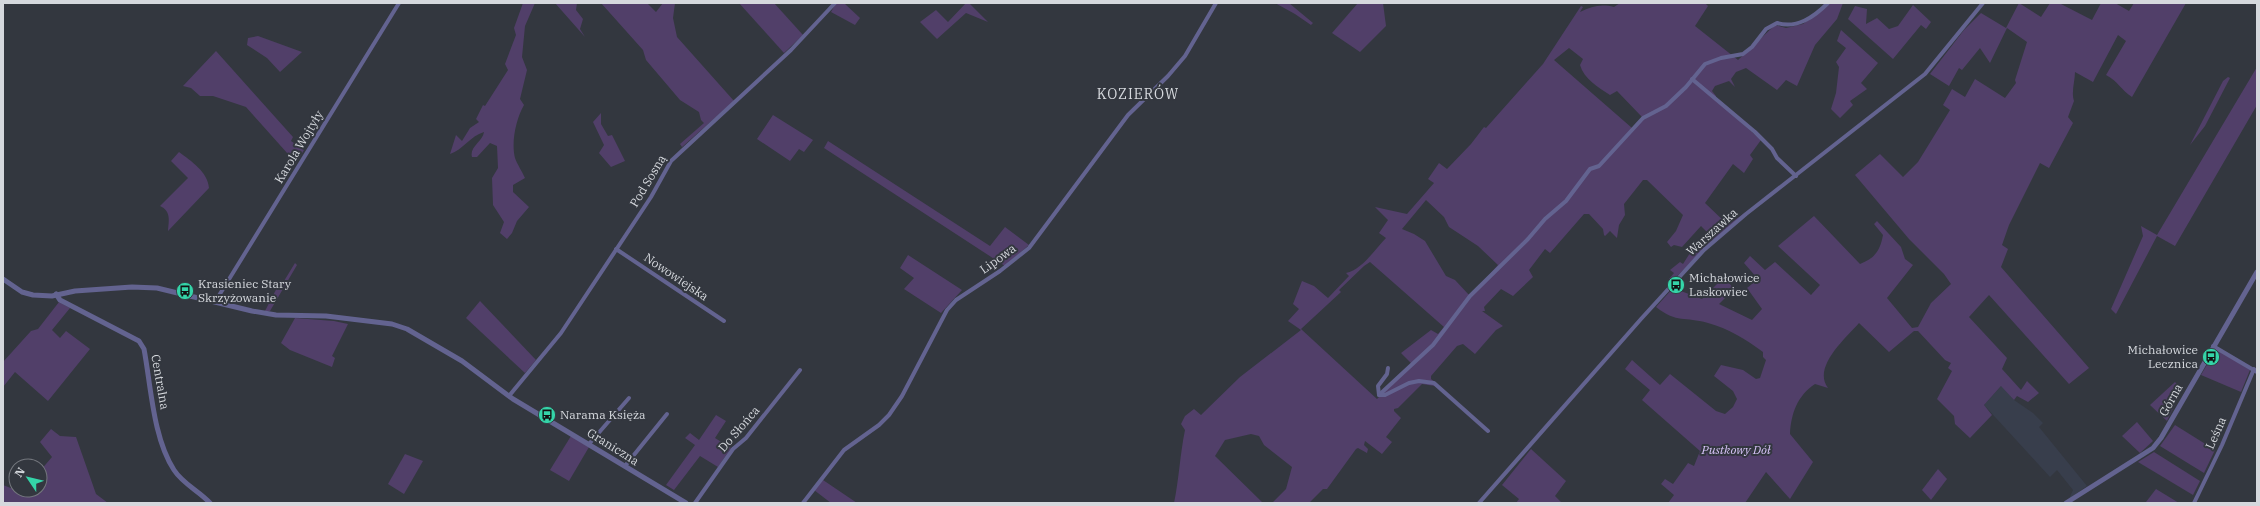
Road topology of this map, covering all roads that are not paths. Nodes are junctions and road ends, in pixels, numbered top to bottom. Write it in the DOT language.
graph roads {
  1 [pos="399,3"];
  2 [pos="835,3"];
  3 [pos="1216,3"];
  4 [pos="1828,3"];
  5 [pos="1983,3"];
  6 [pos="1692,79"];
  7 [pos="1796,176"];
  8 [pos="616,249"];
  9 [pos="2257,272"];
  10 [pos="3,279"];
  11 [pos="56,294"];
  12 [pos="215,302"];
  13 [pos="724,321"];
  14 [pos="2214,346"];
  15 [pos="1388,368"];
  16 [pos="800,370"];
  17 [pos="2255,371"];
  18 [pos="1380,395"];
  19 [pos="509,396"];
  20 [pos="629,398"];
  21 [pos="667,414"];
  22 [pos="1488,431"];
  23 [pos="588,444"];
  24 [pos="625,466"];
  25 [pos="210,503"];
  26 [pos="686,503"];
  27 [pos="695,503"];
  28 [pos="803,503"];
  29 [pos="1479,503"];
  30 [pos="2066,503"];
  31 [pos="2194,503"];
  1 -- 12 [label="street, Karola Wojtyły"];
  2 -- 8 [label="street, Pod Sosną"];
  3 -- 28 [label="street, Lipowa"];
  4 -- 6 [label="street"];
  5 -- 7 [label="street, Warszawka"];
  6 -- 7 [label="street"];
  6 -- 18 [label="street"];
  7 -- 29 [label="street, Warszawka"];
  8 -- 13 [label="street, Nowowiejska"];
  8 -- 19 [label="street, Pod Sosną"];
  9 -- 14 [label="street, Górna"];
  10 -- 11 [label="street"];
  11 -- 12 [label="street, Graniczna"];
  11 -- 25 [label="street, Centralna"];
  12 -- 19 [label="street, Graniczna"];
  14 -- 17 [label="street"];
  14 -- 30 [label="street, Górna"];
  15 -- 18 [label="street"];
  16 -- 27 [label="street, Do Słońca"];
  17 -- 31 [label="street, Leśna"];
  18 -- 22 [label="street"];
  19 -- 23 [label="street, Graniczna"];
  20 -- 23 [label="street"];
  21 -- 24 [label="street"];
  23 -- 24 [label="street, Graniczna"];
  24 -- 26 [label="street, Graniczna"];
}
